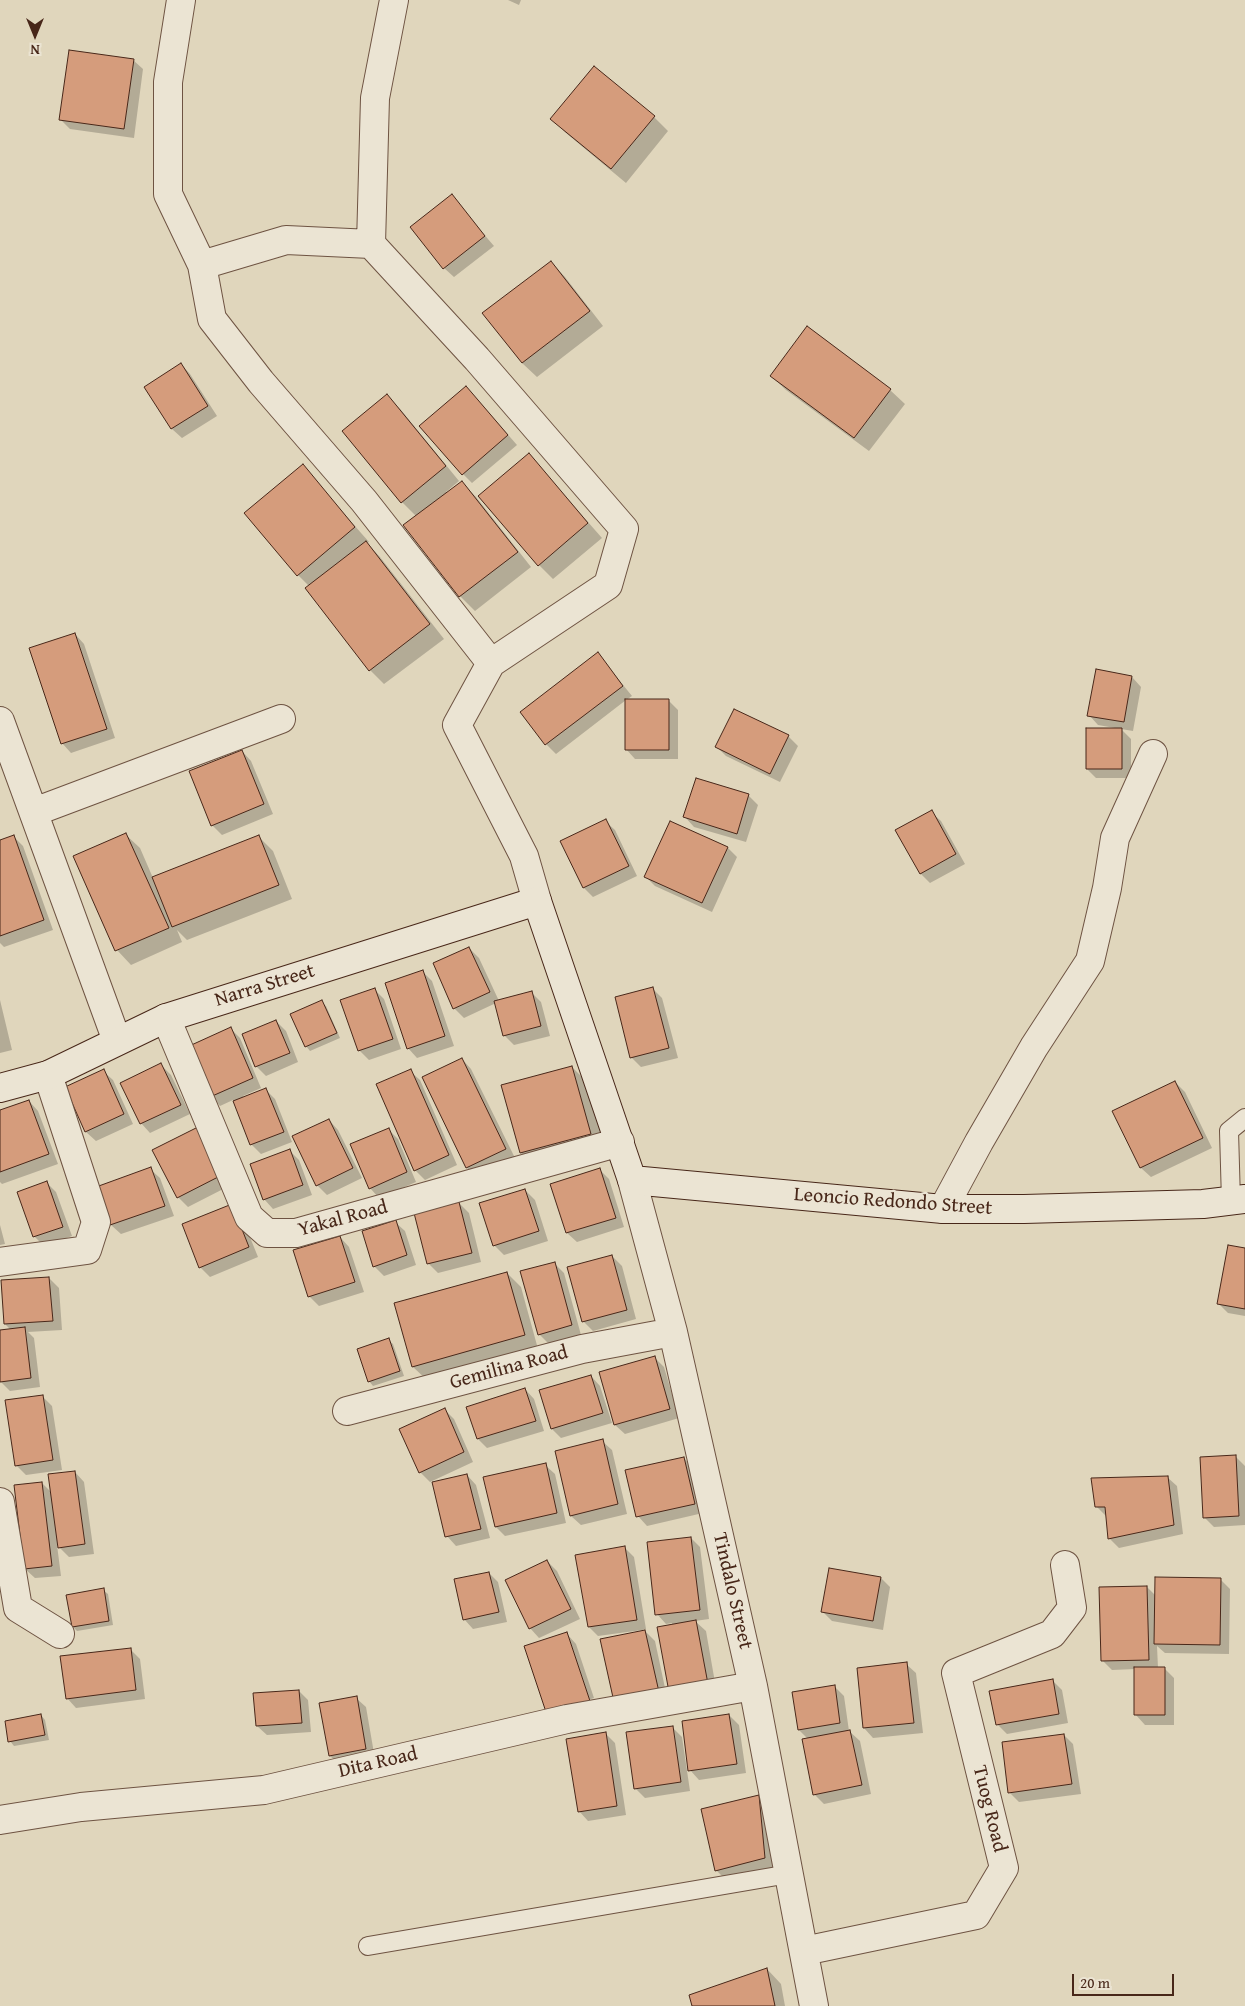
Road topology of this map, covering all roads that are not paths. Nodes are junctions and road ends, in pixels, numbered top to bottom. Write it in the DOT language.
graph roads {
  1 [pos="181,0"];
  2 [pos="394,0"];
  3 [pos="372,244"];
  4 [pos="202,265"];
  5 [pos="491,663"];
  6 [pos="281,718"];
  7 [pos="0,721"];
  8 [pos="1153,754"];
  9 [pos="34,812"];
  10 [pos="537,901"];
  11 [pos="166,1018"];
  12 [pos="117,1041"];
  13 [pos="48,1075"];
  14 [pos="0,1088"];
  15 [pos="1245,1118"];
  16 [pos="620,1142"];
  17 [pos="632,1180"];
  18 [pos="1238,1200"];
  19 [pos="943,1209"];
  20 [pos="0,1262"];
  21 [pos="673,1332"];
  22 [pos="347,1411"];
  23 [pos="0,1502"];
  24 [pos="1065,1565"];
  25 [pos="9,1609"];
  26 [pos="60,1634"];
  27 [pos="754,1686"];
  28 [pos="0,1820"];
  29 [pos="789,1874"];
  30 [pos="368,1946"];
  31 [pos="804,1951"];
  32 [pos="814,2006"];
  1 -- 4 [label="street"];
  2 -- 3 [label="street"];
  3 -- 4 [label="street"];
  3 -- 5 [label="street"];
  4 -- 5 [label="street"];
  5 -- 10 [label="street, Tindalo Street"];
  6 -- 9 [label="street"];
  7 -- 9 [label="street"];
  8 -- 19 [label="street"];
  9 -- 12 [label="street"];
  10 -- 11 [label="street, Narra Street"];
  10 -- 16 [label="street, Tindalo Street"];
  11 -- 12 [label="street, Narra Street"];
  11 -- 16 [label="street, Yakal Road"];
  12 -- 13 [label="street, Narra Street"];
  13 -- 14 [label="street, Narra Street"];
  13 -- 20 [label="street"];
  15 -- 18 [label="lane"];
  16 -- 17 [label="street, Tindalo Street"];
  17 -- 19 [label="street, Leoncio Redondo Street"];
  17 -- 21 [label="street, Tindalo Street"];
  18 -- 19 [label="street, Leoncio Redondo Street"];
  21 -- 22 [label="street, Gemilina Road"];
  21 -- 27 [label="street, Tindalo Street"];
  23 -- 25 [label="street"];
  24 -- 31 [label="street, Tuog Road"];
  25 -- 26 [label="street"];
  27 -- 28 [label="street, Dita Road"];
  27 -- 29 [label="street, Tindalo Street"];
  29 -- 30 [label="lane"];
  29 -- 31 [label="street, Tindalo Street"];
  31 -- 32 [label="street, Tindalo Street"];
}
